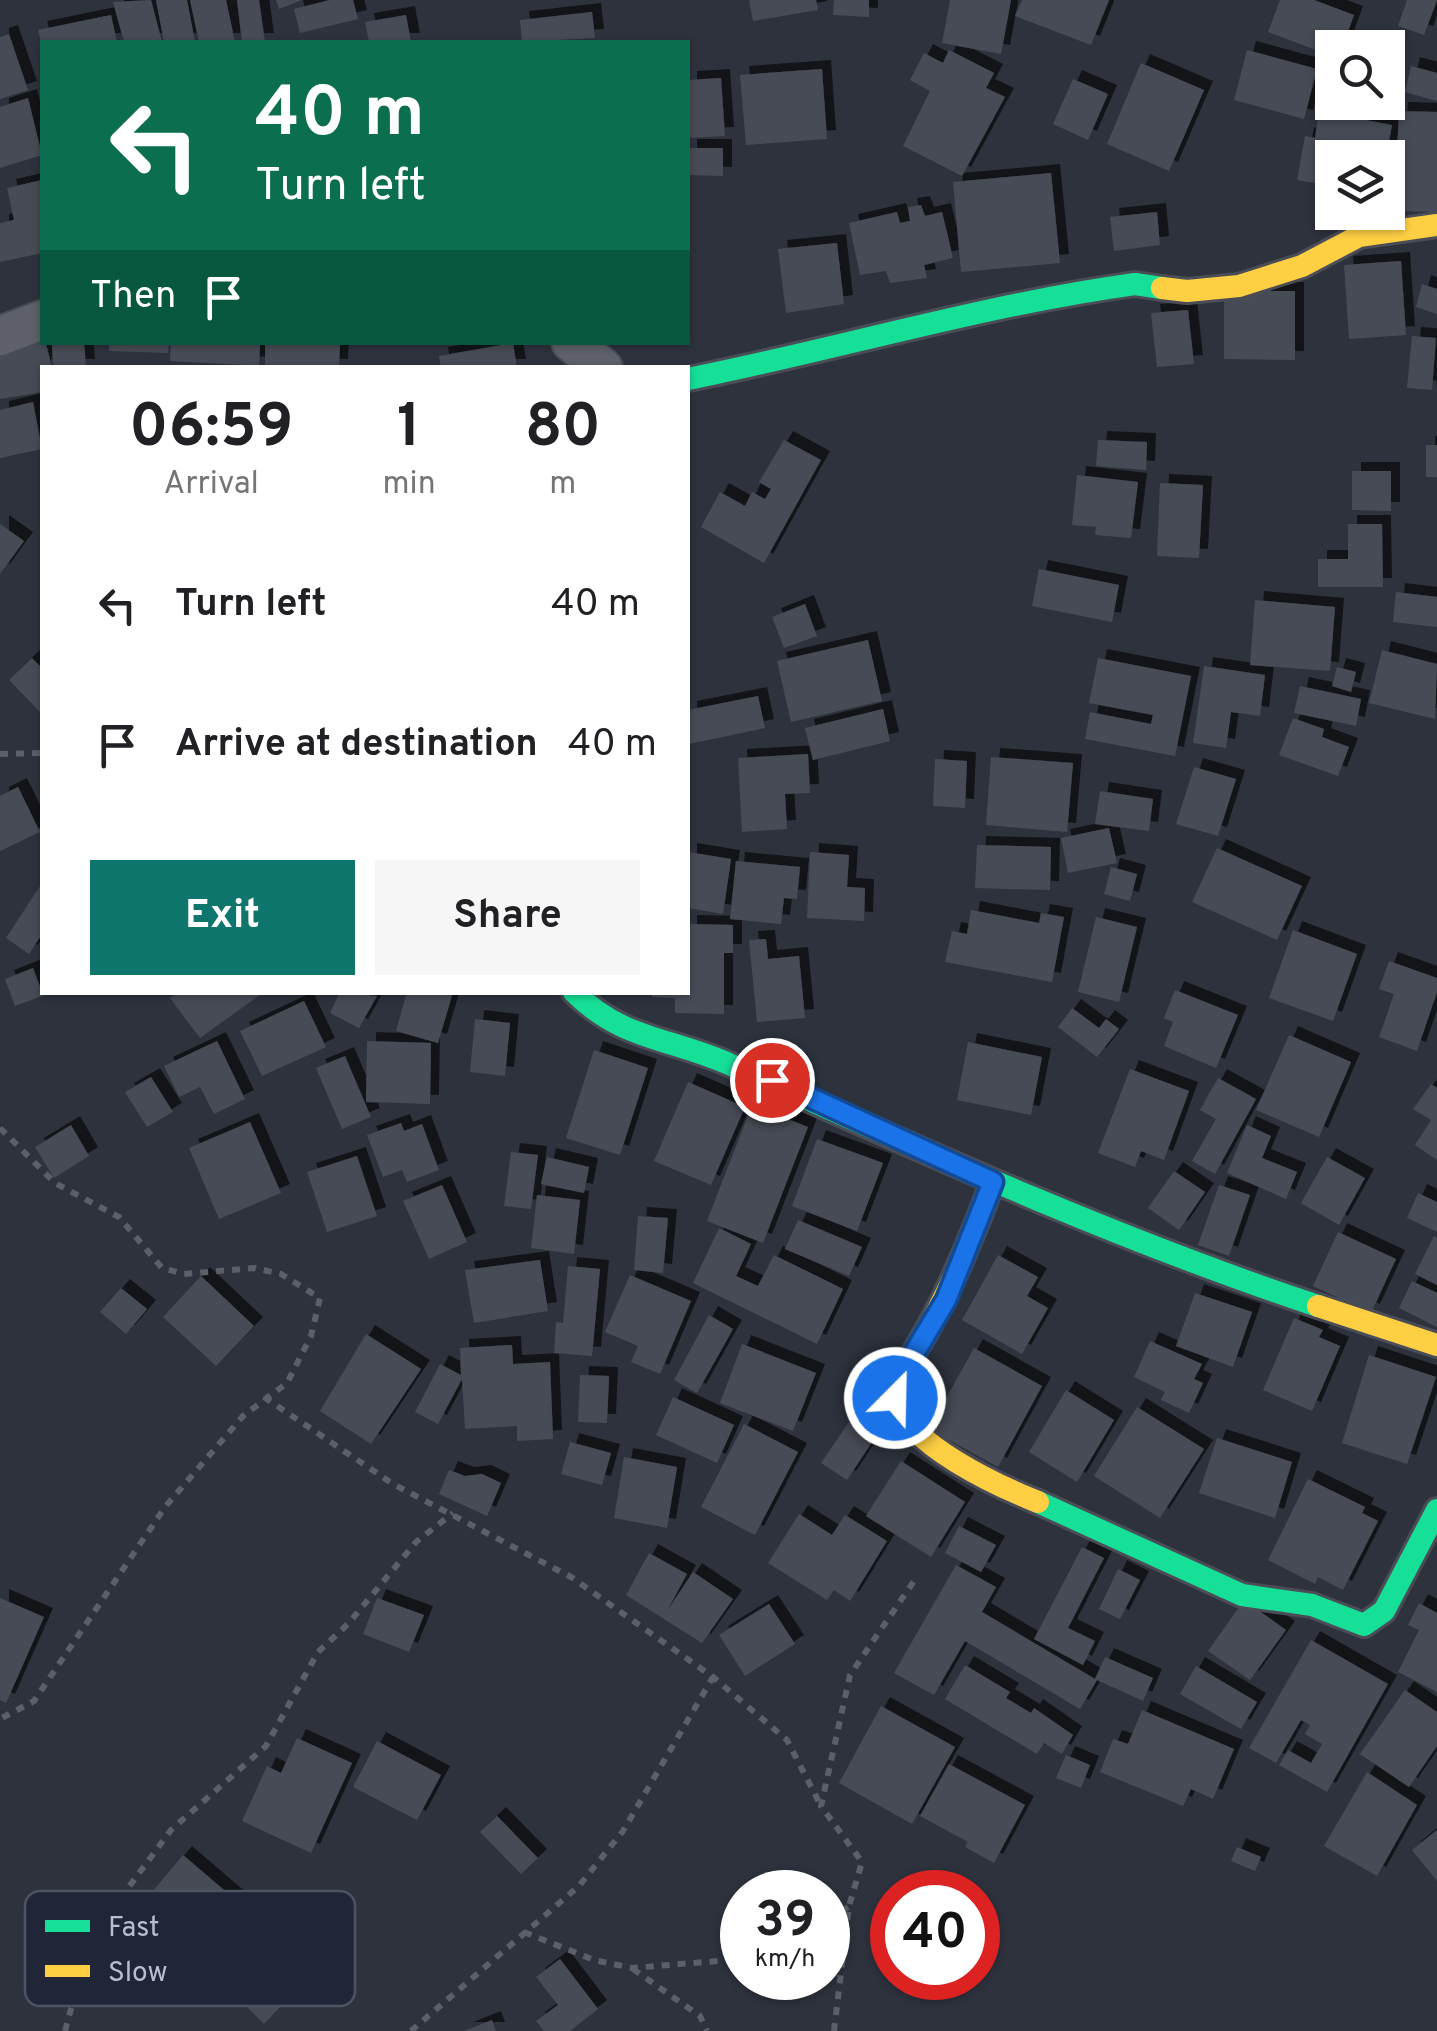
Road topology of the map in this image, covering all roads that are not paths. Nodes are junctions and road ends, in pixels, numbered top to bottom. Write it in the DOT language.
graph roads {
  1 [pos="1437,225"];
  2 [pos="40,321"];
  3 [pos="0,336"];
  4 [pos="575,345"];
  5 [pos="600,365"];
  6 [pos="690,379"];
  7 [pos="577,995"];
  8 [pos="993,1182"];
  9 [pos="1437,1345"];
  10 [pos="1437,1510"];
  1 -- 6 [label="street"];
  2 -- 3 [label="street"];
  4 -- 5 [label="street"];
  7 -- 8 [label="street"];
  8 -- 9 [label="street"];
  8 -- 10 [label="street"];
}
